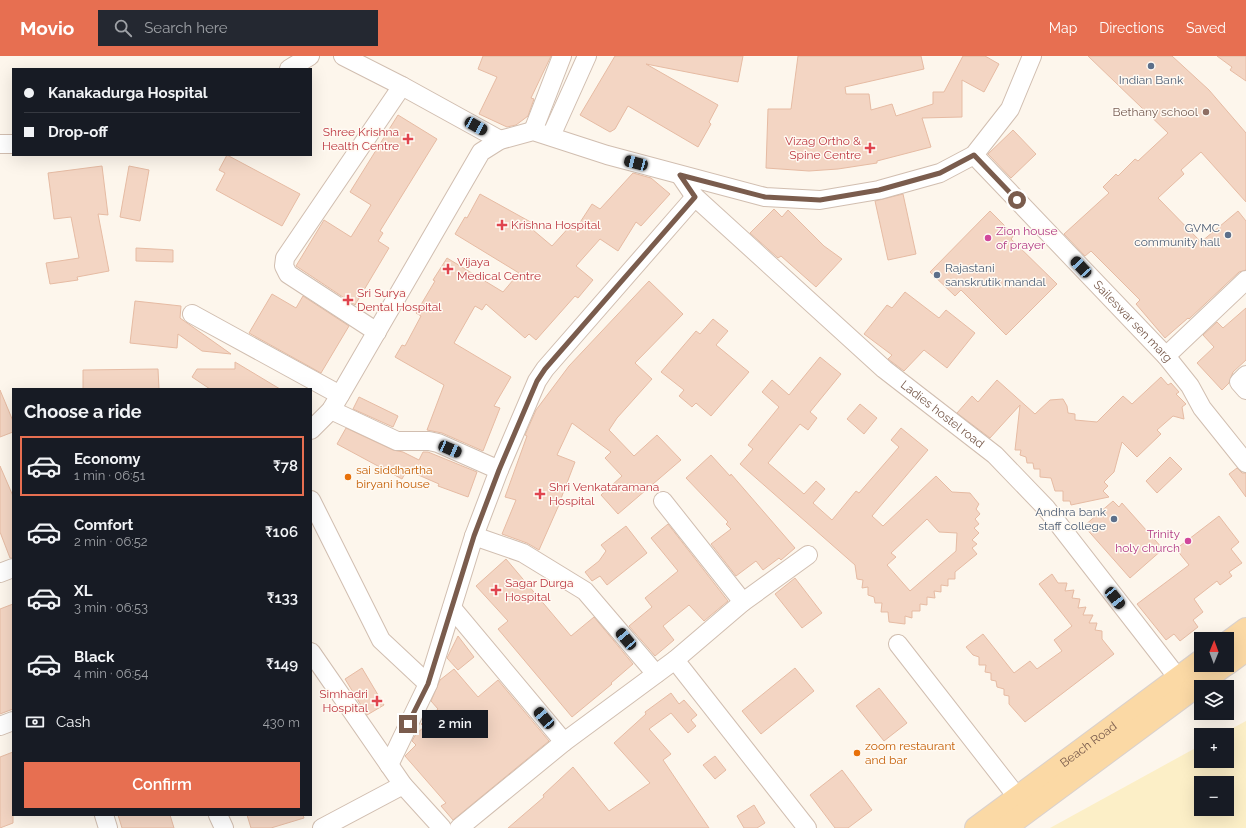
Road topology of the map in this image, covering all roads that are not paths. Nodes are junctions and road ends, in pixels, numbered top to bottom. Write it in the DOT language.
graph roads {
  1 [pos="310,56"];
  2 [pos="343,56"];
  3 [pos="562,56"];
  4 [pos="587,56"];
  5 [pos="1032,56"];
  6 [pos="291,68"];
  7 [pos="402,86"];
  8 [pos="533,131"];
  9 [pos="551,136"];
  10 [pos="500,140"];
  11 [pos="0,144"];
  12 [pos="12,144"];
  13 [pos="974,155"];
  14 [pos="680,175"];
  15 [pos="695,197"];
  16 [pos="1246,280"];
  17 [pos="192,314"];
  18 [pos="377,332"];
  19 [pos="1166,356"];
  20 [pos="1246,375"];
  21 [pos="1246,390"];
  22 [pos="340,394"];
  23 [pos="331,410"];
  24 [pos="312,429"];
  25 [pos="1246,463"];
  26 [pos="499,470"];
  27 [pos="663,501"];
  28 [pos="312,502"];
  29 [pos="474,536"];
  30 [pos="808,555"];
  31 [pos="12,568"];
  32 [pos="0,573"];
  33 [pos="743,602"];
  34 [pos="452,608"];
  35 [pos="1246,629"];
  36 [pos="1234,638"];
  37 [pos="898,644"];
  38 [pos="1246,650"];
  39 [pos="312,653"];
  40 [pos="1234,658"];
  41 [pos="675,660"];
  42 [pos="1194,666"];
  43 [pos="1215,672"];
  44 [pos="656,674"];
  45 [pos="1178,678"];
  46 [pos="428,684"];
  47 [pos="12,721"];
  48 [pos="0,726"];
  49 [pos="564,742"];
  50 [pos="389,764"];
  51 [pos="403,785"];
  52 [pos="1018,798"];
  53 [pos="104,816"];
  54 [pos="218,816"];
  55 [pos="108,828"];
  56 [pos="224,828"];
  57 [pos="322,828"];
  58 [pos="442,828"];
  59 [pos="459,828"];
  60 [pos="807,828"];
  61 [pos="976,828"];
  62 [pos="1005,828"];
  1 -- 6 [label="street"];
  2 -- 7 [label="street"];
  3 -- 8 [label="street"];
  4 -- 9 [label="street"];
  5 -- 13 [label="street"];
  7 -- 10 [label="street"];
  7 -- 18 [label="street"];
  8 -- 9 [label="street"];
  8 -- 10 [label="street"];
  9 -- 14 [label="street"];
  10 -- 18 [label="street"];
  11 -- 12 [label="street"];
  13 -- 14 [label="street"];
  13 -- 19 [label="street, Saileswar sen marg"];
  14 -- 15 [label="street, Ladies hostel road"];
  15 -- 26 [label="street"];
  15 -- 45 [label="street, Ladies hostel road"];
  16 -- 19 [label="street"];
  17 -- 22 [label="street"];
  18 -- 22 [label="street"];
  19 -- 25 [label="street, Saileswar sen marg"];
  20 -- 21 [label="street"];
  22 -- 23 [label="street"];
  23 -- 24 [label="street"];
  23 -- 26 [label="street"];
  26 -- 29 [label="street"];
  27 -- 33 [label="street"];
  28 -- 46 [label="street"];
  29 -- 34 [label="street"];
  29 -- 44 [label="street"];
  30 -- 33 [label="street"];
  31 -- 32 [label="street"];
  33 -- 41 [label="street"];
  34 -- 46 [label="street"];
  34 -- 49 [label="street"];
  35 -- 36 [label="main road"];
  37 -- 52 [label="street"];
  38 -- 40 [label="main road, Beach Road"];
  39 -- 50 [label="street"];
  41 -- 44 [label="street"];
  41 -- 60 [label="street"];
  42 -- 45 [label="main road, Beach Road"];
  43 -- 62 [label="main road, Beach Road"];
  44 -- 49 [label="street"];
  45 -- 52 [label="main road, Beach Road"];
  46 -- 50 [label="street"];
  47 -- 48 [label="street"];
  49 -- 59 [label="street"];
  50 -- 51 [label="street"];
  51 -- 57 [label="street"];
  51 -- 58 [label="street"];
  52 -- 61 [label="main road, Beach Road"];
  53 -- 55 [label="street"];
  54 -- 56 [label="street"];
}
